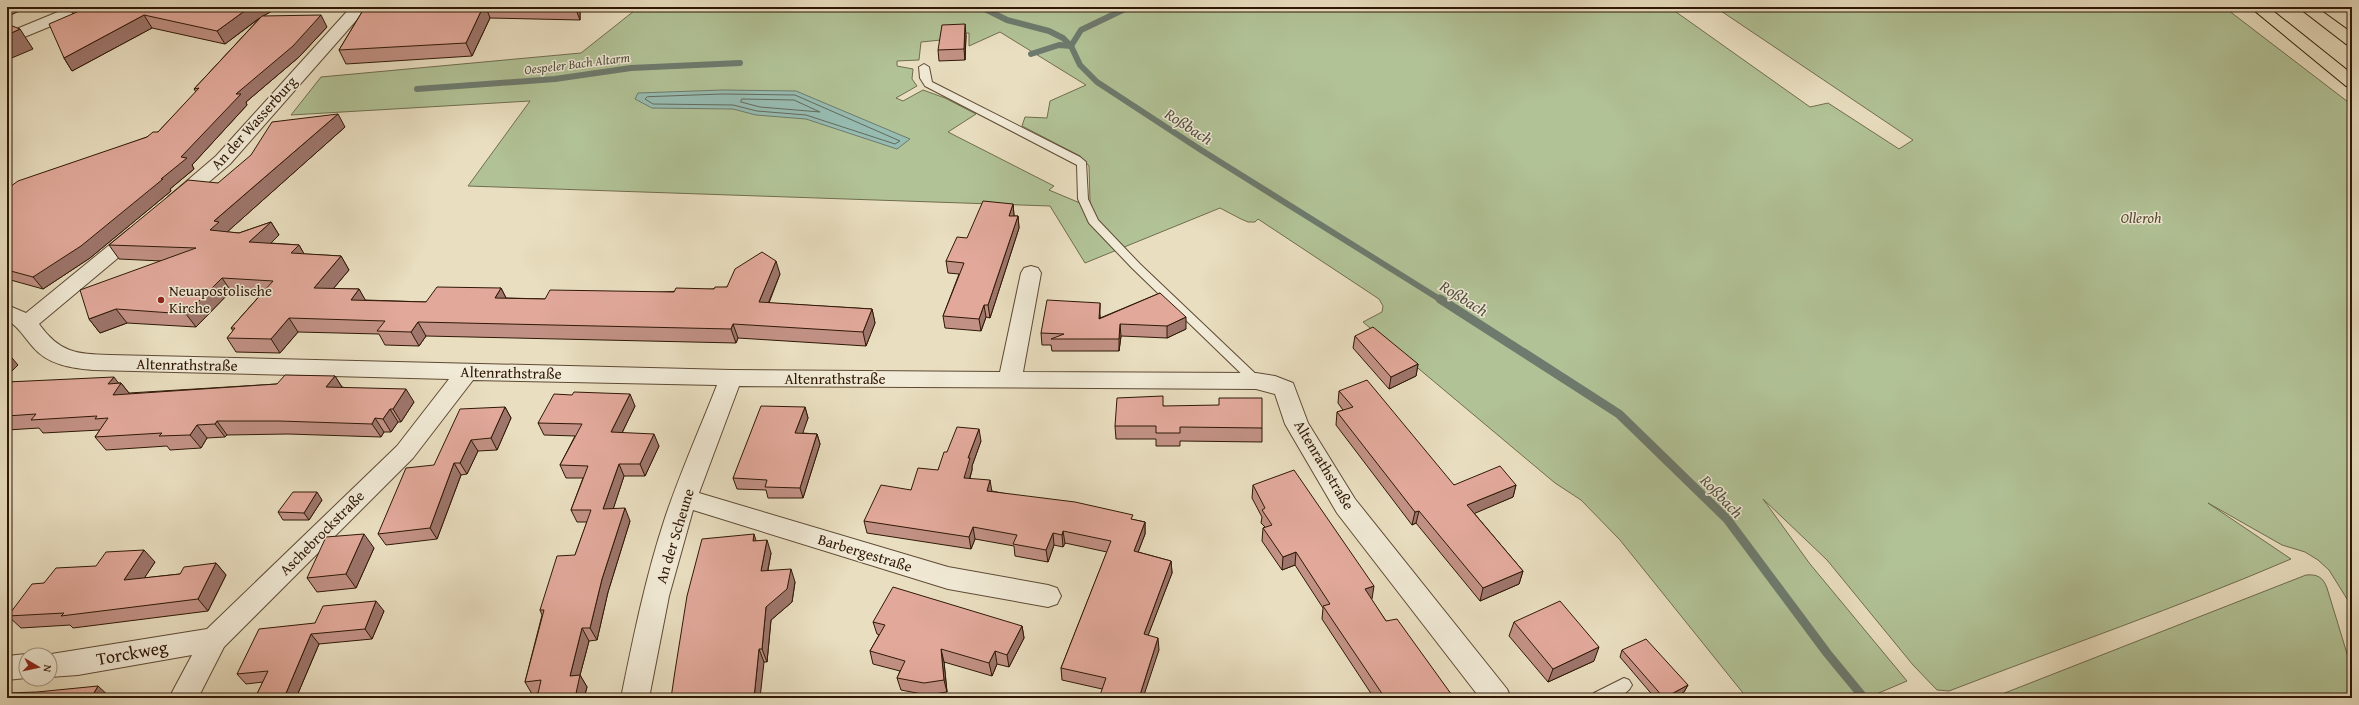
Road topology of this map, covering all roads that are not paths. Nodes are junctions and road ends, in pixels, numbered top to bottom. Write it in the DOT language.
graph roads {
  1 [pos="14,7"];
  2 [pos="84,7"];
  3 [pos="360,7"];
  4 [pos="2258,7"];
  5 [pos="2306,7"];
  6 [pos="7,11"];
  7 [pos="7,34"];
  8 [pos="2352,41"];
  9 [pos="924,67"];
  10 [pos="2352,82"];
  11 [pos="1031,273"];
  12 [pos="7,312"];
  13 [pos="28,322"];
  14 [pos="467,372"];
  15 [pos="731,378"];
  16 [pos="1010,380"];
  17 [pos="1256,381"];
  18 [pos="685,498"];
  19 [pos="1048,596"];
  20 [pos="214,639"];
  21 [pos="58,664"];
  22 [pos="18,667"];
  23 [pos="7,668"];
  24 [pos="1624,685"];
  25 [pos="183,698"];
  26 [pos="635,698"];
  27 [pos="1497,698"];
  28 [pos="1599,698"];
  1 -- 6 [label="street"];
  2 -- 7 [label="street"];
  3 -- 13 [label="street, An der Wasserburg"];
  4 -- 10 [label="highway"];
  5 -- 8 [label="highway"];
  9 -- 17 [label="lane"];
  11 -- 16 [label="street"];
  12 -- 13 [label="street"];
  13 -- 14 [label="street, Altenrathstraße"];
  14 -- 15 [label="street, Altenrathstraße"];
  14 -- 20 [label="street, Aschebrockstraße"];
  15 -- 16 [label="street, Altenrathstraße"];
  15 -- 18 [label="street, An der Scheune"];
  16 -- 17 [label="street, Altenrathstraße"];
  17 -- 27 [label="street, Altenrathstraße"];
  18 -- 19 [label="street, Barbergestraße"];
  18 -- 26 [label="street, An der Scheune"];
  20 -- 21 [label="street, Torckweg"];
  20 -- 25 [label="street, Aschebrockstraße"];
  22 -- 23 [label="street"];
  24 -- 28 [label="lane"];
}
